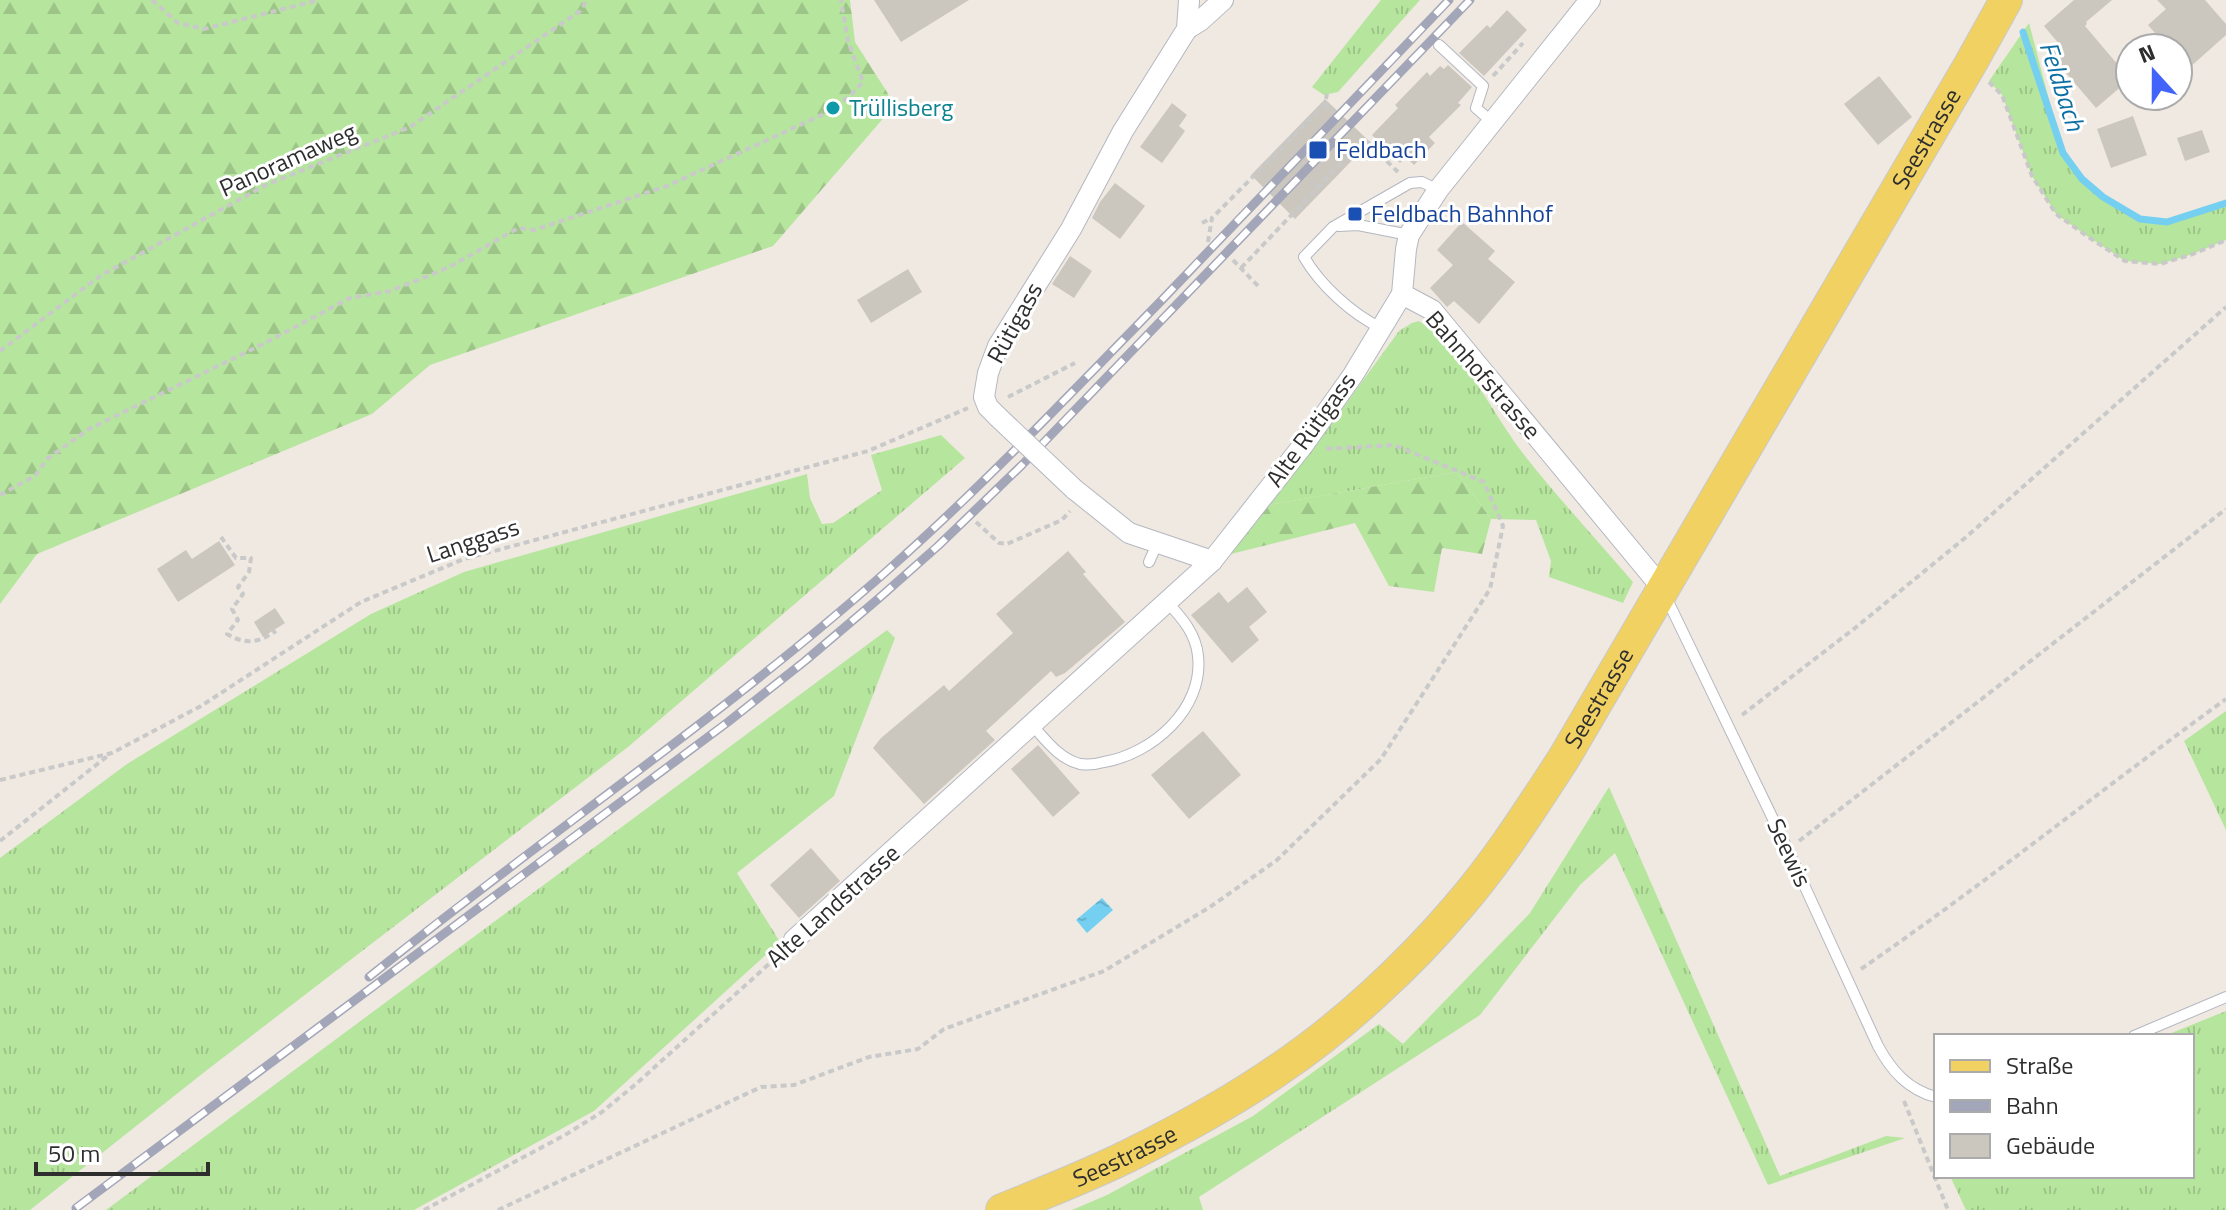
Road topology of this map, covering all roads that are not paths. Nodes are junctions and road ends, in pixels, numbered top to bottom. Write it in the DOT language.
graph roads {
  1 [pos="1189,0"];
  2 [pos="1223,0"];
  3 [pos="1590,0"];
  4 [pos="2006,0"];
  5 [pos="1187,29"];
  6 [pos="1439,45"];
  7 [pos="1492,122"];
  8 [pos="1438,190"];
  9 [pos="1333,227"];
  10 [pos="1409,235"];
  11 [pos="1402,294"];
  12 [pos="1381,328"];
  13 [pos="1212,561"];
  14 [pos="1663,589"];
  15 [pos="1168,603"];
  16 [pos="1032,725"];
  17 [pos="794,940"];
  18 [pos="2226,997"];
  19 [pos="2139,1034"];
  20 [pos="1934,1096"];
  21 [pos="1002,1210"];
  1 -- 5 [label="street, Rütigass"];
  2 -- 5 [label="street"];
  3 -- 7 [label="street, Bahnhofstrasse"];
  4 -- 14 [label="main road, Seestrasse"];
  5 -- 13 [label="street, Rütigass, bridge"];
  6 -- 7 [label="lane"];
  7 -- 8 [label="street, Bahnhofstrasse"];
  8 -- 9 [label="lane"];
  8 -- 10 [label="street, Bahnhofstrasse"];
  9 -- 10 [label="lane"];
  9 -- 12 [label="lane"];
  10 -- 11 [label="street, Bahnhofstrasse"];
  11 -- 12 [label="street, Alte Rütigass"];
  11 -- 14 [label="street, Bahnhofstrasse"];
  12 -- 13 [label="street, Alte Rütigass"];
  13 -- 15 [label="street, Alte Landstrasse"];
  14 -- 20 [label="lane, Seewis"];
  14 -- 21 [label="main road, Seestrasse"];
  15 -- 16 [label="street, Alte Landstrasse"];
  15 -- 16 [label="lane"];
  16 -- 17 [label="street, Alte Landstrasse"];
  18 -- 19 [label="lane"];
}
